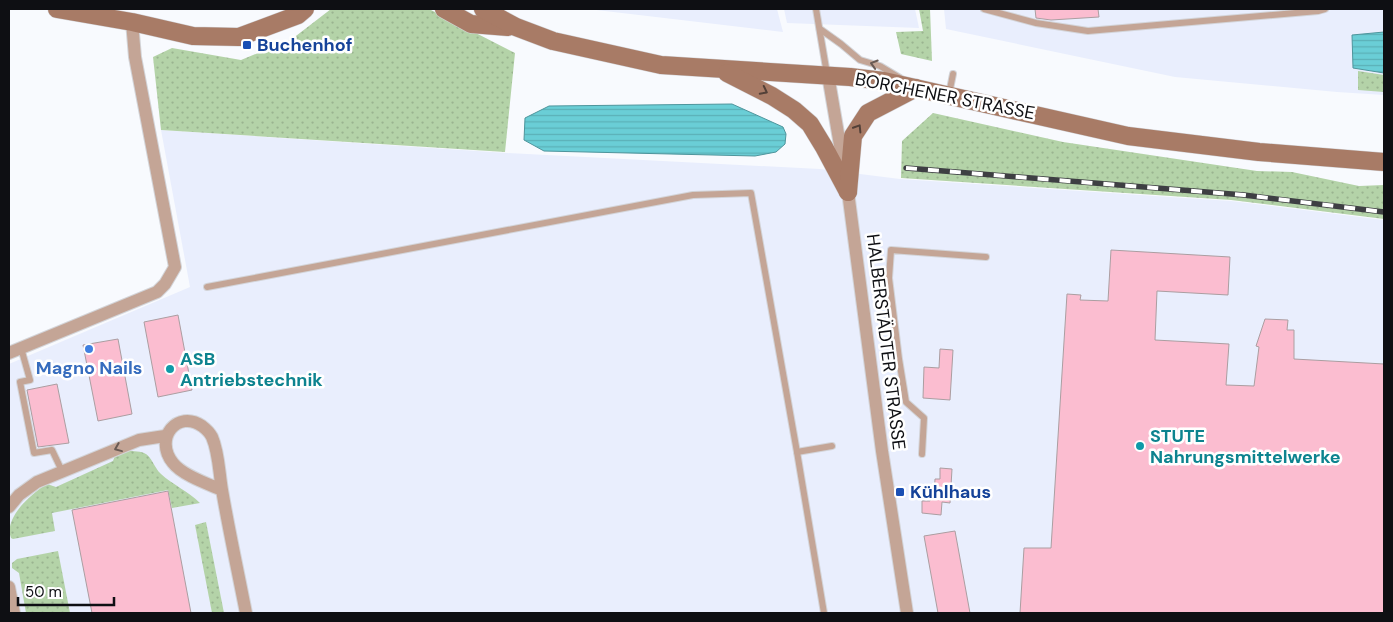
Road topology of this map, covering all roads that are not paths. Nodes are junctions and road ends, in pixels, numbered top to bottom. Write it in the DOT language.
graph roads {
  1 [pos="57,9"];
  2 [pos="305,9"];
  3 [pos="444,9"];
  4 [pos="482,9"];
  5 [pos="816,9"];
  6 [pos="984,9"];
  7 [pos="1325,9"];
  8 [pos="287,15"];
  9 [pos="132,22"];
  10 [pos="516,27"];
  11 [pos="820,29"];
  12 [pos="720,69"];
  13 [pos="953,74"];
  14 [pos="828,76"];
  15 [pos="916,88"];
  16 [pos="949,95"];
  17 [pos="1384,162"];
  18 [pos="848,192"];
  19 [pos="986,257"];
  20 [pos="207,287"];
  21 [pos="15,351"];
  22 [pos="165,436"];
  23 [pos="832,446"];
  24 [pos="797,452"];
  25 [pos="922,454"];
  26 [pos="62,471"];
  27 [pos="222,490"];
  28 [pos="9,507"];
  29 [pos="9,587"];
  30 [pos="14,613"];
  31 [pos="246,613"];
  32 [pos="824,613"];
  33 [pos="907,613"];
  1 -- 9 [label="main road"];
  2 -- 8 [label="main road"];
  3 -- 10 [label="main road"];
  4 -- 10 [label="main road, BORCHENER STRASSE"];
  5 -- 11 [label="lane"];
  6 -- 7 [label="lane"];
  8 -- 9 [label="main road"];
  9 -- 21 [label="street"];
  10 -- 12 [label="main road, BORCHENER STRASSE"];
  11 -- 14 [label="lane"];
  15 -- 11 [label="lane, one-way"];
  12 -- 14 [label="main road, BORCHENER STRASSE"];
  12 -- 18 [label="main road, one-way"];
  13 -- 16 [label="lane"];
  14 -- 15 [label="main road, BORCHENER STRASSE"];
  14 -- 18 [label="street, HALBERSTÄDTER STRASSE"];
  15 -- 16 [label="main road, BORCHENER STRASSE"];
  18 -- 15 [label="main road, one-way"];
  16 -- 17 [label="main road, BORCHENER STRASSE"];
  18 -- 33 [label="street, HALBERSTÄDTER STRASSE"];
  19 -- 25 [label="lane"];
  20 -- 24 [label="lane"];
  21 -- 26 [label="lane"];
  22 -- 26 [label="street, one-way"];
  22 -- 27 [label="street"];
  22 -- 27 [label="street"];
  23 -- 24 [label="lane"];
  24 -- 32 [label="lane"];
  26 -- 28 [label="street"];
  27 -- 31 [label="street"];
  29 -- 30 [label="street"];
}
